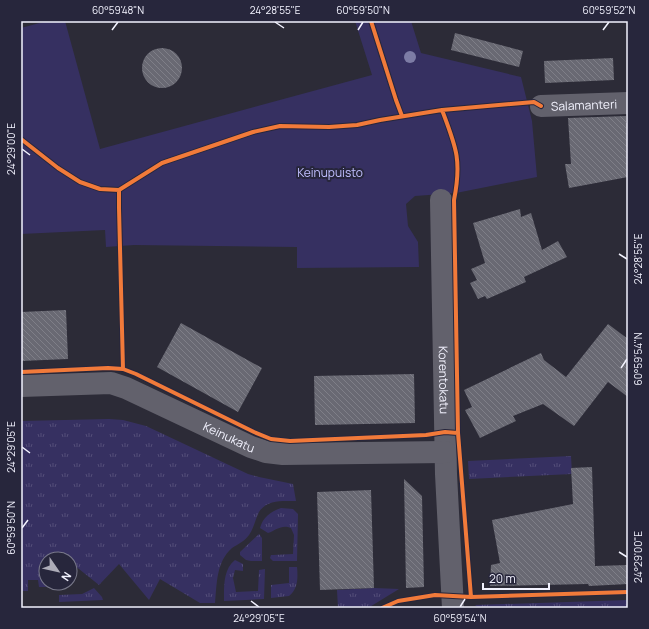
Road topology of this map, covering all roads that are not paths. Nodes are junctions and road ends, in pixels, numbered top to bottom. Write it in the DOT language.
graph roads {
  1 [pos="628,103"];
  2 [pos="541,106"];
  3 [pos="441,200"];
  4 [pos="21,386"];
  5 [pos="445,452"];
  6 [pos="453,608"];
  1 -- 2 [label="street, Salamanteri"];
  3 -- 5 [label="street, Korentokatu"];
  4 -- 5 [label="street, Keinukatu"];
  5 -- 6 [label="street, Korentokatu"];
}
